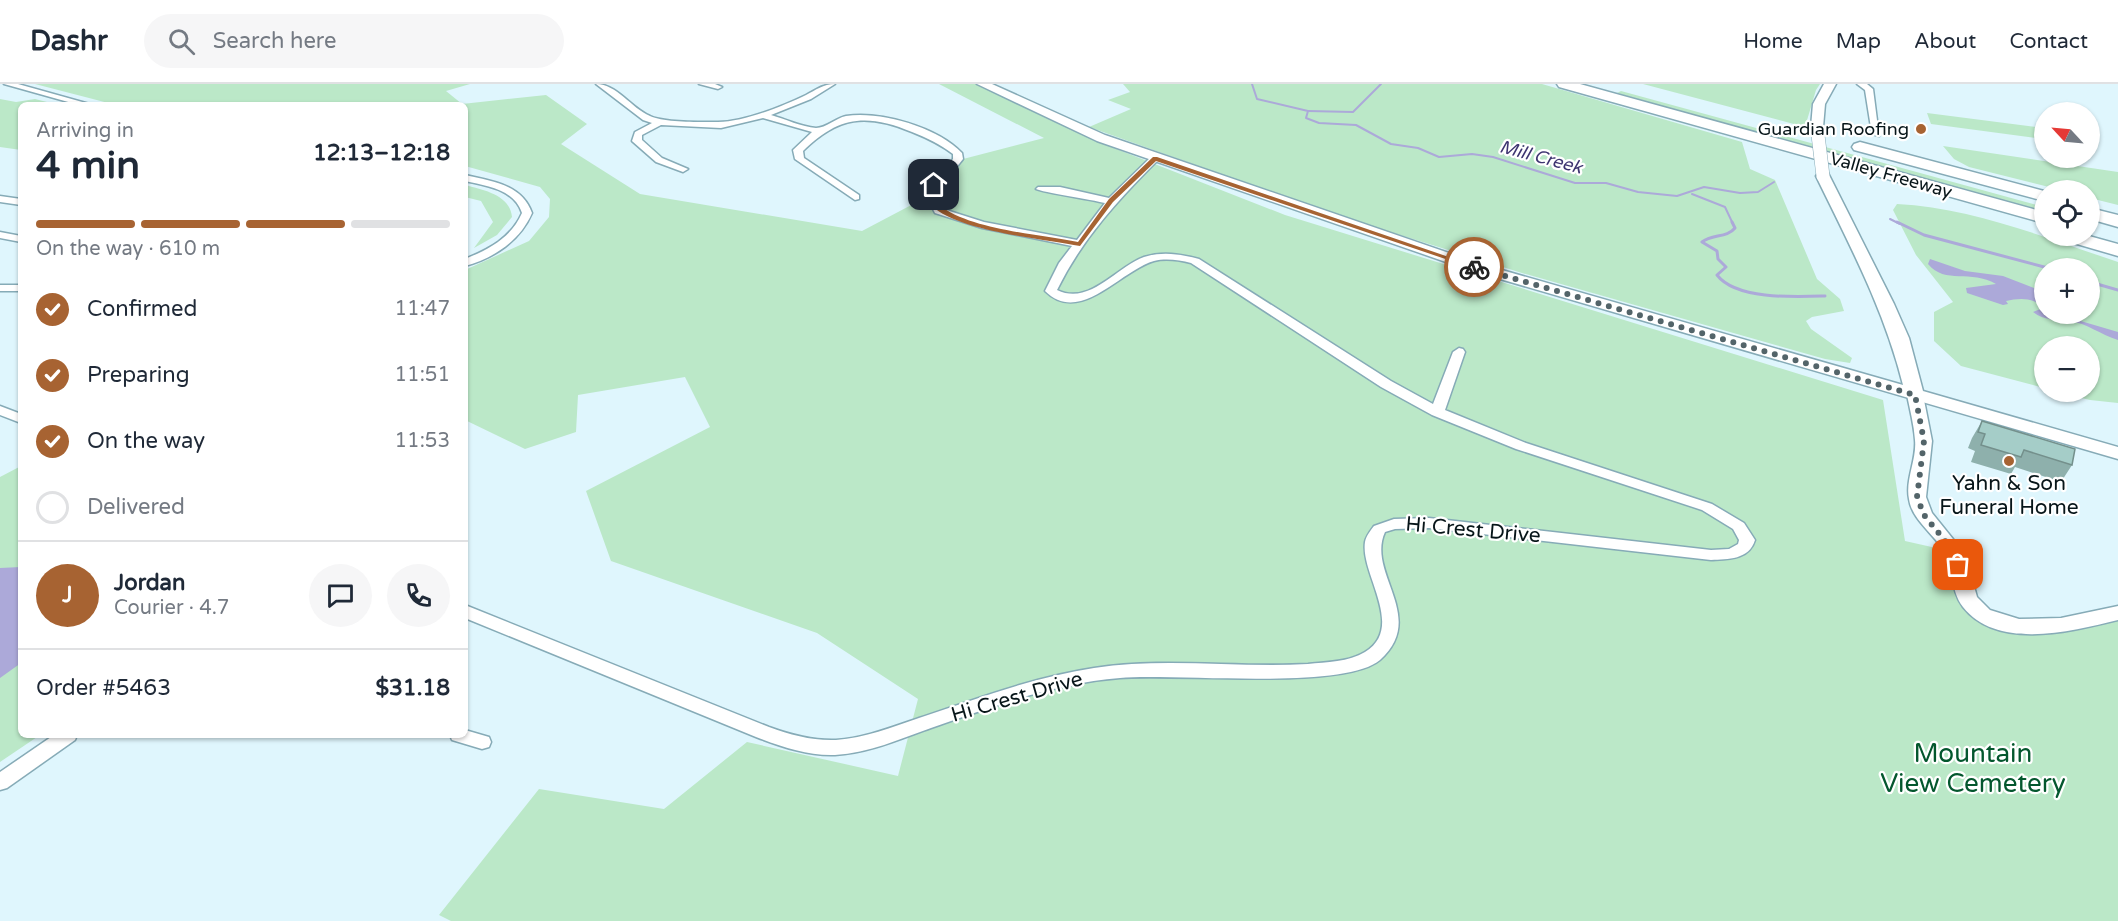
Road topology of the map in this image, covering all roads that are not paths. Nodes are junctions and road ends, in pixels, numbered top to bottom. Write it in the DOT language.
graph roads {
  1 [pos="8,84"];
  2 [pos="600,84"];
  3 [pos="703,84"];
  4 [pos="831,84"];
  5 [pos="983,84"];
  6 [pos="1564,84"];
  7 [pos="1617,84"];
  8 [pos="1830,84"];
  9 [pos="1861,84"];
  10 [pos="718,87"];
  11 [pos="1603,94"];
  12 [pos="77,102"];
  13 [pos="1697,105"];
  14 [pos="1731,113"];
  15 [pos="763,115"];
  16 [pos="659,122"];
  17 [pos="1796,130"];
  18 [pos="818,131"];
  19 [pos="1876,134"];
  20 [pos="1155,158"];
  21 [pos="683,169"];
  22 [pos="468,179"];
  23 [pos="1041,189"];
  24 [pos="2034,193"];
  25 [pos="855,197"];
  26 [pos="2034,198"];
  27 [pos="0,199"];
  28 [pos="1111,201"];
  29 [pos="18,202"];
  30 [pos="2100,211"];
  31 [pos="2034,215"];
  32 [pos="2100,216"];
  33 [pos="2118,216"];
  34 [pos="2118,221"];
  35 [pos="2034,225"];
  36 [pos="2100,234"];
  37 [pos="0,235"];
  38 [pos="18,238"];
  39 [pos="2118,238"];
  40 [pos="1080,244"];
  41 [pos="2100,245"];
  42 [pos="2118,250"];
  43 [pos="468,261"];
  44 [pos="0,288"];
  45 [pos="18,288"];
  46 [pos="1459,352"];
  47 [pos="1915,395"];
  48 [pos="0,410"];
  49 [pos="1437,412"];
  50 [pos="18,416"];
  51 [pos="2118,453"];
  52 [pos="468,612"];
  53 [pos="2118,613"];
  54 [pos="64,738"];
  55 [pos="468,738"];
  56 [pos="482,742"];
  57 [pos="0,782"];
  1 -- 12 [label="street"];
  2 -- 16 [label="street"];
  3 -- 10 [label="street"];
  4 -- 15 [label="street"];
  5 -- 20 [label="main road"];
  6 -- 11 [label="highway, Valley Freeway"];
  7 -- 13 [label="highway, Valley Freeway"];
  8 -- 47 [label="main road, bridge"];
  9 -- 19 [label="street"];
  11 -- 31 [label="highway, Valley Freeway"];
  11 -- 35 [label="highway"];
  13 -- 14 [label="highway"];
  13 -- 26 [label="highway, Valley Freeway"];
  15 -- 16 [label="street"];
  15 -- 18 [label="street"];
  16 -- 21 [label="street"];
  17 -- 24 [label="highway"];
  18 -- 25 [label="street"];
  18 -- 40 [label="street"];
  20 -- 28 [label="street"];
  20 -- 47 [label="main road"];
  22 -- 43 [label="street"];
  23 -- 28 [label="street"];
  27 -- 29 [label="street"];
  28 -- 40 [label="street"];
  30 -- 33 [label="highway"];
  32 -- 34 [label="highway"];
  36 -- 39 [label="highway"];
  37 -- 38 [label="street"];
  40 -- 49 [label="street, Hi Crest Drive"];
  41 -- 42 [label="highway"];
  44 -- 45 [label="street"];
  46 -- 49 [label="street"];
  47 -- 51 [label="main road"];
  47 -- 53 [label="street"];
  48 -- 50 [label="street"];
  49 -- 52 [label="street, Hi Crest Drive"];
  54 -- 57 [label="street"];
  55 -- 56 [label="street"];
}
